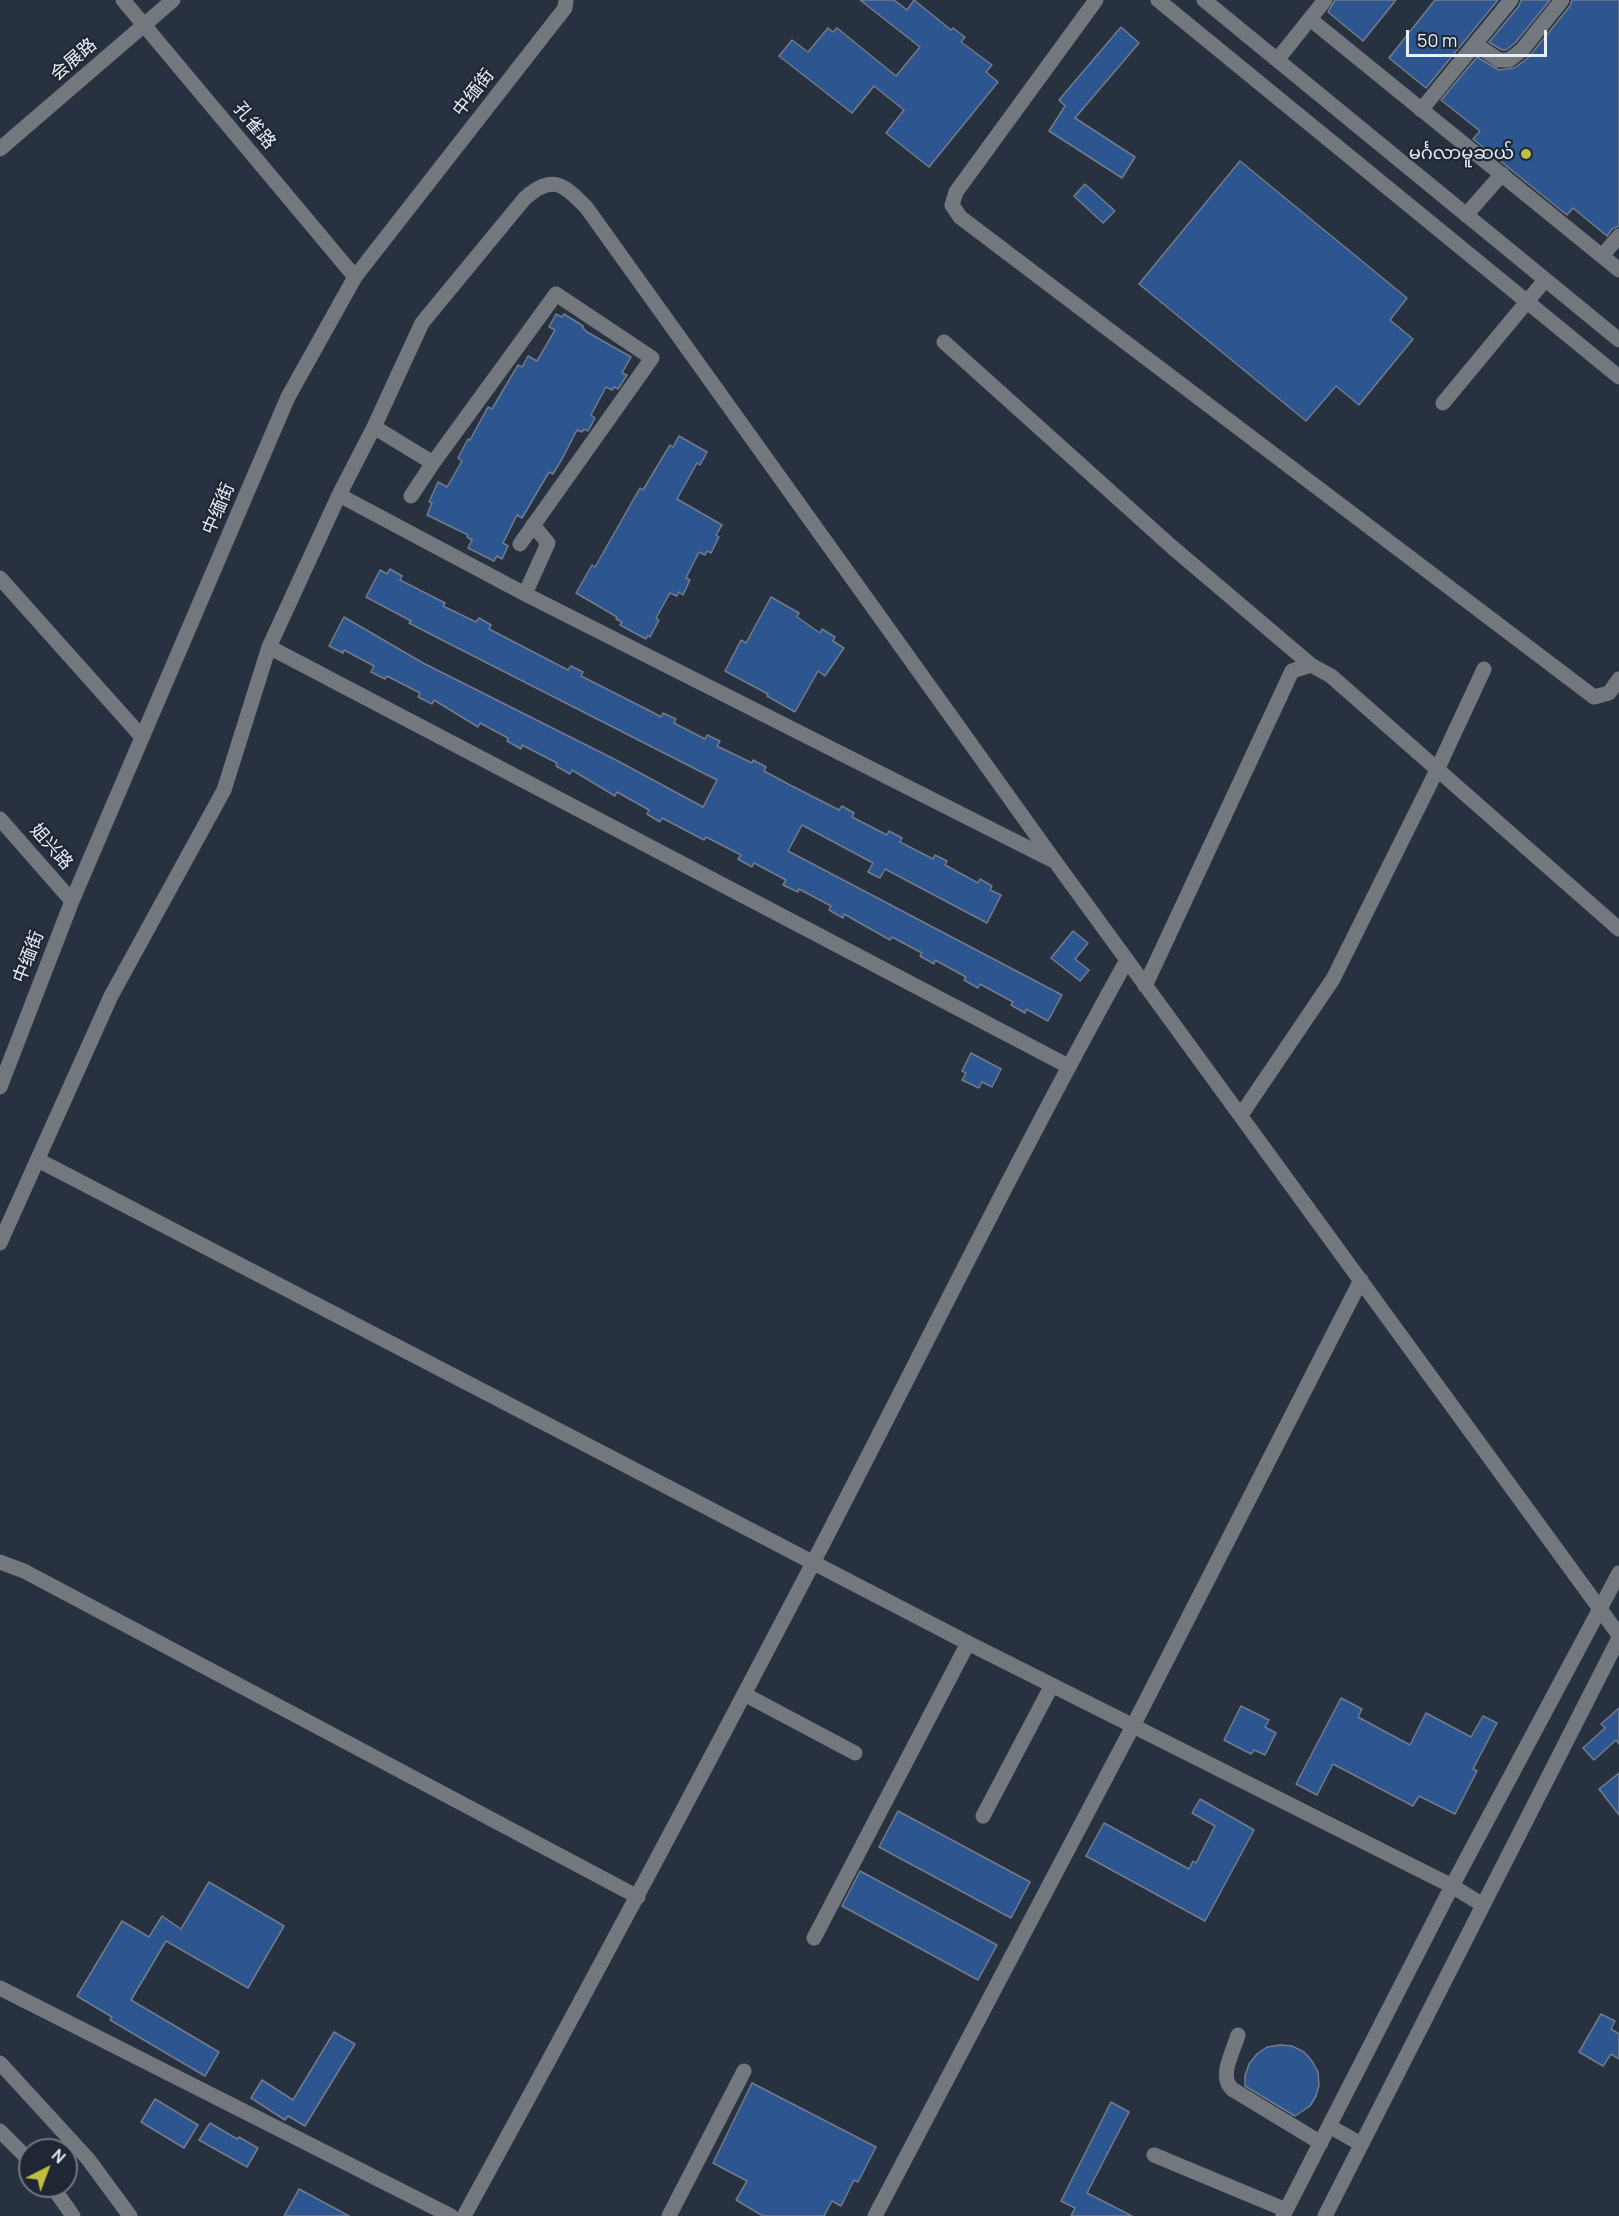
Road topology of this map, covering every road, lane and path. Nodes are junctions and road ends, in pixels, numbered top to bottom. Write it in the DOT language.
graph roads {
  1 [pos="123,0"];
  2 [pos="173,0"];
  3 [pos="566,0"];
  4 [pos="1096,0"];
  5 [pos="1158,0"];
  6 [pos="1204,0"];
  7 [pos="1325,0"];
  8 [pos="1510,0"];
  9 [pos="1562,0"];
  10 [pos="1310,19"];
  11 [pos="144,25"];
  12 [pos="1475,44"];
  13 [pos="1277,60"];
  14 [pos="1421,110"];
  15 [pos="0,149"];
  16 [pos="1502,174"];
  17 [pos="1466,215"];
  18 [pos="1619,236"];
  19 [pos="1602,256"];
  20 [pos="1619,270"];
  21 [pos="355,277"];
  22 [pos="1545,280"];
  23 [pos="1527,302"];
  24 [pos="1619,340"];
  25 [pos="944,342"];
  26 [pos="1619,377"];
  27 [pos="1443,403"];
  28 [pos="374,427"];
  29 [pos="433,463"];
  30 [pos="339,495"];
  31 [pos="411,496"];
  32 [pos="533,525"];
  33 [pos="520,544"];
  34 [pos="0,578"];
  35 [pos="525,594"];
  36 [pos="269,647"];
  37 [pos="1311,665"];
  38 [pos="1484,669"];
  39 [pos="1619,679"];
  40 [pos="142,737"];
  41 [pos="1437,770"];
  42 [pos="0,819"];
  43 [pos="1054,860"];
  44 [pos="72,901"];
  45 [pos="1619,928"];
  46 [pos="1127,960"];
  47 [pos="1145,986"];
  48 [pos="1068,1066"];
  49 [pos="0,1087"];
  50 [pos="1241,1115"];
  51 [pos="38,1160"];
  52 [pos="0,1243"];
  53 [pos="1361,1280"];
  54 [pos="0,1562"];
  55 [pos="813,1562"];
  56 [pos="1619,1573"];
  57 [pos="1601,1608"];
  58 [pos="1619,1636"];
  59 [pos="968,1643"];
  60 [pos="1052,1685"];
  61 [pos="744,1694"];
  62 [pos="1133,1726"];
  63 [pos="855,1753"];
  64 [pos="983,1816"];
  65 [pos="1452,1886"];
  66 [pos="638,1897"];
  67 [pos="1483,1905"];
  68 [pos="814,1938"];
  69 [pos="0,1988"];
  70 [pos="1238,2035"];
  71 [pos="0,2063"];
  72 [pos="744,2071"];
  73 [pos="1329,2126"];
  74 [pos="0,2131"];
  75 [pos="1320,2143"];
  76 [pos="1361,2144"];
  77 [pos="18,2149"];
  78 [pos="1154,2155"];
  79 [pos="60,2198"];
  80 [pos="1285,2213"];
  81 [pos="73,2216"];
  82 [pos="130,2216"];
  83 [pos="452,2216"];
  84 [pos="464,2216"];
  85 [pos="669,2216"];
  86 [pos="874,2216"];
  87 [pos="1324,2216"];
  1 -- 11 [label="street, 孔雀路"];
  2 -- 11 [label="street, 会展路"];
  3 -- 21 [label="street, 中缅街"];
  4 -- 39 [label="street"];
  5 -- 23 [label="street"];
  6 -- 13 [label="street"];
  7 -- 10 [label="street"];
  8 -- 12 [label="street"];
  9 -- 12 [label="street"];
  10 -- 13 [label="street"];
  10 -- 14 [label="street"];
  11 -- 15 [label="street, 会展路"];
  11 -- 21 [label="street, 孔雀路"];
  12 -- 14 [label="street"];
  13 -- 17 [label="street"];
  14 -- 16 [label="street"];
  16 -- 17 [label="street"];
  16 -- 19 [label="street"];
  17 -- 22 [label="street"];
  18 -- 19 [label="street"];
  19 -- 20 [label="street"];
  21 -- 40 [label="street, 中缅街"];
  22 -- 23 [label="street"];
  22 -- 24 [label="street"];
  23 -- 26 [label="street"];
  23 -- 27 [label="street"];
  25 -- 37 [label="street"];
  28 -- 29 [label="street"];
  28 -- 30 [label="street"];
  28 -- 43 [label="street"];
  29 -- 31 [label="street"];
  29 -- 32 [label="street"];
  30 -- 35 [label="street"];
  30 -- 36 [label="street"];
  32 -- 33 [label="street"];
  32 -- 35 [label="street"];
  34 -- 40 [label="street"];
  35 -- 43 [label="street"];
  36 -- 48 [label="street"];
  36 -- 51 [label="street"];
  37 -- 41 [label="street"];
  37 -- 47 [label="street"];
  38 -- 41 [label="street"];
  40 -- 44 [label="street, 中缅街"];
  41 -- 45 [label="street"];
  41 -- 50 [label="street"];
  42 -- 44 [label="street, 姐兴路"];
  43 -- 46 [label="street"];
  44 -- 49 [label="street, 中缅街"];
  46 -- 47 [label="street"];
  46 -- 48 [label="street"];
  47 -- 50 [label="street"];
  48 -- 55 [label="street"];
  50 -- 53 [label="street"];
  51 -- 52 [label="street"];
  51 -- 55 [label="street"];
  53 -- 57 [label="street"];
  53 -- 62 [label="street"];
  54 -- 66 [label="street"];
  55 -- 59 [label="street"];
  55 -- 61 [label="street"];
  56 -- 57 [label="street"];
  57 -- 58 [label="street"];
  57 -- 65 [label="street"];
  58 -- 67 [label="street"];
  59 -- 60 [label="street"];
  59 -- 68 [label="street"];
  60 -- 62 [label="street"];
  60 -- 64 [label="street"];
  61 -- 63 [label="street"];
  61 -- 66 [label="street"];
  62 -- 65 [label="street"];
  62 -- 86 [label="street"];
  65 -- 67 [label="street"];
  65 -- 73 [label="street"];
  66 -- 84 [label="street"];
  67 -- 76 [label="street"];
  69 -- 83 [label="street"];
  70 -- 75 [label="street"];
  71 -- 82 [label="street"];
  72 -- 85 [label="street"];
  73 -- 75 [label="street"];
  73 -- 76 [label="street"];
  74 -- 77 [label="street"];
  75 -- 80 [label="street"];
  76 -- 87 [label="street"];
  78 -- 80 [label="street"];
  79 -- 81 [label="street"];
}
